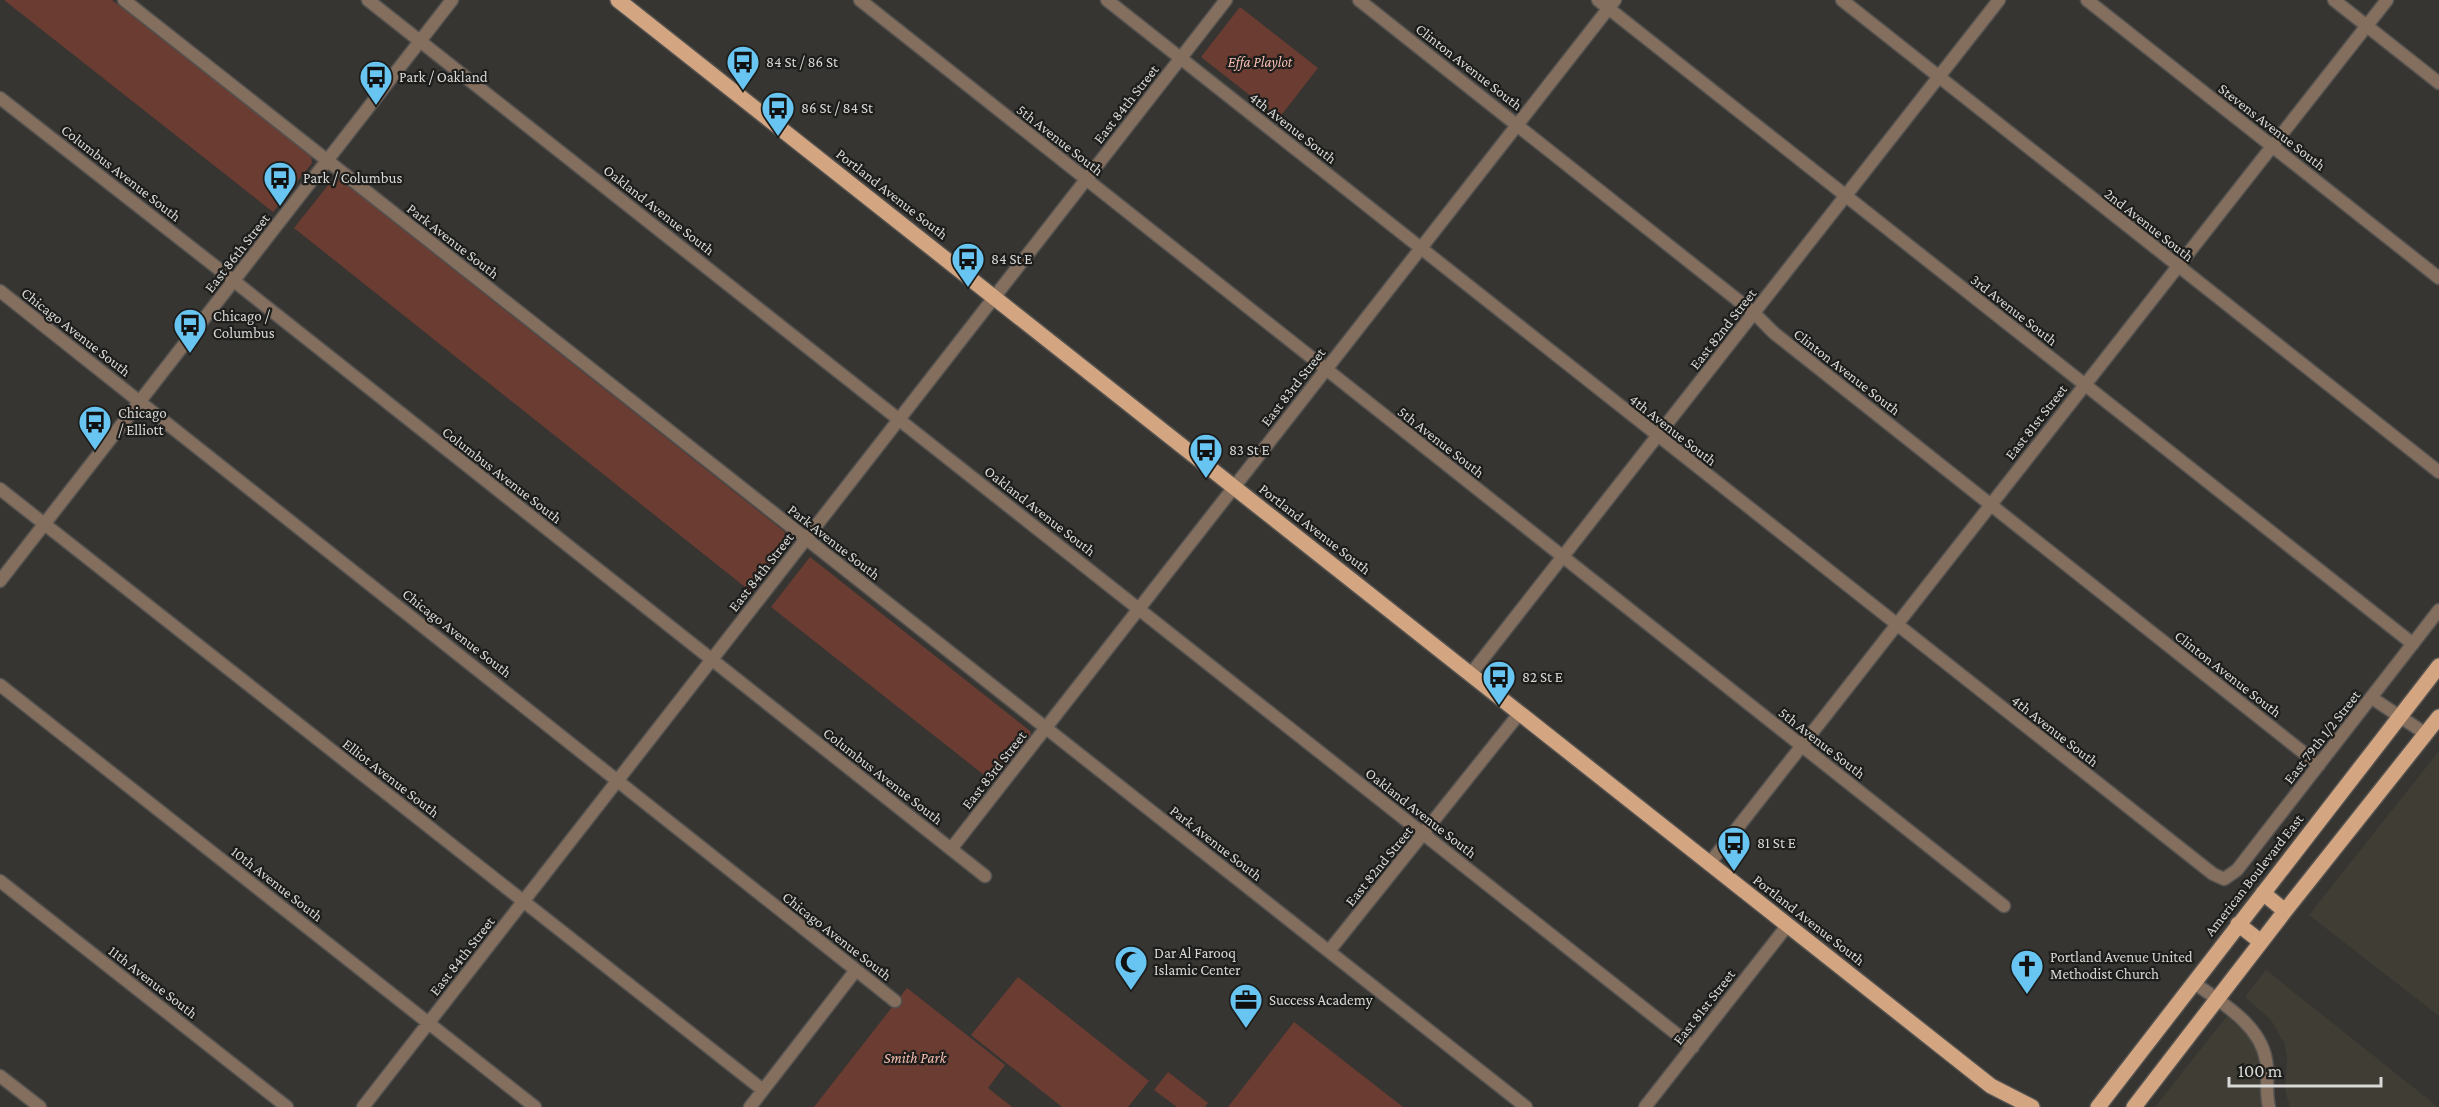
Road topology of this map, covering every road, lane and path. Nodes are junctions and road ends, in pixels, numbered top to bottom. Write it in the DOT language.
graph roads {
  1 [pos="123,0"];
  2 [pos="368,0"];
  3 [pos="452,0"];
  4 [pos="618,0"];
  5 [pos="860,0"];
  6 [pos="1107,0"];
  7 [pos="1226,0"];
  8 [pos="1359,0"];
  9 [pos="1598,0"];
  10 [pos="1842,0"];
  11 [pos="1999,0"];
  12 [pos="2087,0"];
  13 [pos="2334,0"];
  14 [pos="2387,0"];
  15 [pos="1612,4"];
  16 [pos="2366,26"];
  17 [pos="420,41"];
  18 [pos="1181,58"];
  19 [pos="1939,77"];
  20 [pos="2439,83"];
  21 [pos="0,98"];
  22 [pos="1517,125"];
  23 [pos="2272,146"];
  24 [pos="327,160"];
  25 [pos="1086,180"];
  26 [pos="1845,196"];
  27 [pos="1420,249"];
  28 [pos="2177,266"];
  29 [pos="2439,278"];
  30 [pos="234,281"];
  31 [pos="0,291"];
  32 [pos="994,298"];
  33 [pos="1754,314"];
  34 [pos="1326,369"];
  35 [pos="2084,385"];
  36 [pos="140,401"];
  37 [pos="900,419"];
  38 [pos="1657,437"];
  39 [pos="2439,472"];
  40 [pos="1233,488"];
  41 [pos="0,489"];
  42 [pos="1990,505"];
  43 [pos="44,524"];
  44 [pos="806,539"];
  45 [pos="1563,558"];
  46 [pos="0,581"];
  47 [pos="1139,608"];
  48 [pos="2439,610"];
  49 [pos="1896,625"];
  50 [pos="2413,644"];
  51 [pos="711,659"];
  52 [pos="2439,666"];
  53 [pos="1470,675"];
  54 [pos="0,685"];
  55 [pos="2372,698"];
  56 [pos="1519,714"];
  57 [pos="2439,717"];
  58 [pos="2398,718"];
  59 [pos="1045,728"];
  60 [pos="2426,734"];
  61 [pos="1801,746"];
  62 [pos="2319,765"];
  63 [pos="618,780"];
  64 [pos="1424,835"];
  65 [pos="951,849"];
  66 [pos="1709,864"];
  67 [pos="985,876"];
  68 [pos="2224,879"];
  69 [pos="0,881"];
  70 [pos="2263,893"];
  71 [pos="523,901"];
  72 [pos="2004,906"];
  73 [pos="2285,911"];
  74 [pos="2238,924"];
  75 [pos="1787,926"];
  76 [pos="2261,942"];
  77 [pos="1329,951"];
  78 [pos="856,970"];
  79 [pos="2193,981"];
  80 [pos="2216,1000"];
  81 [pos="895,1001"];
  82 [pos="429,1023"];
  83 [pos="1692,1047"];
  84 [pos="0,1076"];
  85 [pos="1991,1086"];
  86 [pos="763,1090"];
  87 [pos="40,1107"];
  88 [pos="286,1107"];
  89 [pos="363,1107"];
  90 [pos="535,1107"];
  91 [pos="750,1107"];
  92 [pos="1526,1107"];
  93 [pos="1645,1107"];
  94 [pos="2008,1107"];
  95 [pos="2032,1107"];
  96 [pos="2098,1107"];
  97 [pos="2134,1107"];
  98 [pos="2269,1107"];
  1 -- 24 [label="street, Park Avenue South"];
  2 -- 17 [label="street, Oakland Avenue South"];
  3 -- 17 [label="street, East 86th Street"];
  4 -- 32 [label="main road, Portland Avenue South"];
  5 -- 25 [label="street, 5th Avenue South"];
  6 -- 18 [label="street, 4th Avenue South"];
  7 -- 18 [label="street, East 84th Street"];
  8 -- 22 [label="street, Clinton Avenue South"];
  9 -- 15 [label="street, 3rd Avenue South"];
  10 -- 19 [label="street, 2nd Avenue South"];
  11 -- 19 [label="street, East 82nd Street"];
  12 -- 23 [label="street, Stevens Avenue South"];
  13 -- 16 [label="street"];
  14 -- 16 [label="street, East 81st Street"];
  15 -- 22 [label="street, East 83rd Street"];
  15 -- 26 [label="street, 3rd Avenue South"];
  16 -- 20 [label="street"];
  16 -- 23 [label="street, East 81st Street"];
  17 -- 24 [label="street, East 86th Street"];
  17 -- 37 [label="street, Oakland Avenue South"];
  18 -- 25 [label="street, East 84th Street"];
  18 -- 27 [label="street, 4th Avenue South"];
  19 -- 26 [label="street, East 82nd Street"];
  19 -- 28 [label="street, 2nd Avenue South"];
  21 -- 30 [label="street, Columbus Avenue South"];
  22 -- 27 [label="street, East 83rd Street"];
  22 -- 33 [label="street, Clinton Avenue South"];
  23 -- 28 [label="street, East 81st Street"];
  23 -- 29 [label="street, Stevens Avenue South"];
  24 -- 30 [label="street, East 86th Street"];
  24 -- 44 [label="street, Park Avenue South"];
  25 -- 32 [label="street, East 84th Street"];
  25 -- 34 [label="street, 5th Avenue South"];
  26 -- 33 [label="street, East 82nd Street"];
  26 -- 35 [label="street, 3rd Avenue South"];
  27 -- 34 [label="street, East 83rd Street"];
  27 -- 38 [label="street, 4th Avenue South"];
  28 -- 35 [label="street, East 81st Street"];
  28 -- 39 [label="street, 2nd Avenue South"];
  30 -- 36 [label="street, East 86th Street"];
  30 -- 51 [label="street, Columbus Avenue South"];
  31 -- 36 [label="street, Chicago Avenue South"];
  32 -- 37 [label="street, East 84th Street"];
  32 -- 40 [label="main road, Portland Avenue South"];
  33 -- 38 [label="street, East 82nd Street"];
  33 -- 42 [label="street, Clinton Avenue South"];
  34 -- 40 [label="street, East 83rd Street"];
  34 -- 45 [label="street, 5th Avenue South"];
  35 -- 42 [label="street, East 81st Street"];
  35 -- 50 [label="street, 3rd Avenue South"];
  36 -- 43 [label="street, East 86th Street"];
  36 -- 63 [label="street, Chicago Avenue South"];
  37 -- 44 [label="street, East 84th Street"];
  37 -- 47 [label="street, Oakland Avenue South"];
  38 -- 45 [label="street, East 82nd Street"];
  38 -- 49 [label="street, 4th Avenue South"];
  40 -- 47 [label="street, East 83rd Street"];
  40 -- 53 [label="main road, Portland Avenue South"];
  41 -- 43 [label="street, Elliot Avenue South"];
  42 -- 49 [label="street, East 81st Street"];
  42 -- 62 [label="street, Clinton Avenue South"];
  43 -- 46 [label="street, East 86th Street"];
  43 -- 71 [label="street, Elliot Avenue South"];
  44 -- 51 [label="street, East 84th Street"];
  44 -- 59 [label="street, Park Avenue South"];
  45 -- 53 [label="street, East 82nd Street"];
  45 -- 61 [label="street, 5th Avenue South"];
  47 -- 59 [label="street, East 83rd Street"];
  47 -- 64 [label="street, Oakland Avenue South"];
  48 -- 50 [label="street, East 79th 1/2 Street"];
  49 -- 61 [label="street, East 81st Street"];
  49 -- 68 [label="street, 4th Avenue South"];
  50 -- 55 [label="street, East 79th 1/2 Street"];
  51 -- 63 [label="street, East 84th Street"];
  51 -- 65 [label="street, Columbus Avenue South"];
  52 -- 58 [label="main road, American Boulevard East"];
  53 -- 56 [label="main road, Portland Avenue South"];
  54 -- 82 [label="street, 10th Avenue South"];
  55 -- 58 [label="street"];
  55 -- 62 [label="street, East 79th 1/2 Street"];
  56 -- 64 [label="street, East 82nd Street"];
  56 -- 66 [label="main road, Portland Avenue South"];
  57 -- 60 [label="main road"];
  58 -- 60 [label="street"];
  58 -- 70 [label="main road, American Boulevard East"];
  59 -- 65 [label="street, East 83rd Street"];
  59 -- 77 [label="street, Park Avenue South"];
  60 -- 73 [label="main road"];
  61 -- 66 [label="street, East 81st Street"];
  61 -- 72 [label="street, 5th Avenue South"];
  62 -- 68 [label="street, East 79th 1/2 Street"];
  63 -- 71 [label="street, East 84th Street"];
  63 -- 78 [label="street, Chicago Avenue South"];
  64 -- 77 [label="street, East 82nd Street"];
  64 -- 83 [label="street, Oakland Avenue South"];
  65 -- 67 [label="street, Columbus Avenue South"];
  66 -- 75 [label="main road, Portland Avenue South"];
  69 -- 88 [label="street, 11th Avenue South"];
  70 -- 73 [label="main road"];
  70 -- 74 [label="main road, American Boulevard East"];
  71 -- 82 [label="street, East 84th Street"];
  71 -- 86 [label="street, Elliot Avenue South"];
  73 -- 76 [label="main road"];
  74 -- 76 [label="main road"];
  74 -- 79 [label="main road, American Boulevard East"];
  75 -- 83 [label="street, East 81st Street"];
  75 -- 85 [label="main road, Portland Avenue South"];
  76 -- 80 [label="main road"];
  77 -- 92 [label="street, Park Avenue South"];
  78 -- 81 [label="street, Chicago Avenue South"];
  78 -- 86 [label="street"];
  79 -- 80 [label="street"];
  79 -- 96 [label="main road, American Boulevard East"];
  80 -- 97 [label="main road"];
  80 -- 98 [label="street"];
  82 -- 89 [label="street, East 84th Street"];
  82 -- 90 [label="street, 10th Avenue South"];
  83 -- 93 [label="street, East 81st Street"];
  84 -- 87 [label="street"];
  85 -- 94 [label="main road, Portland Avenue South"];
  85 -- 95 [label="main road, Portland Avenue South"];
  86 -- 91 [label="street"];
}
